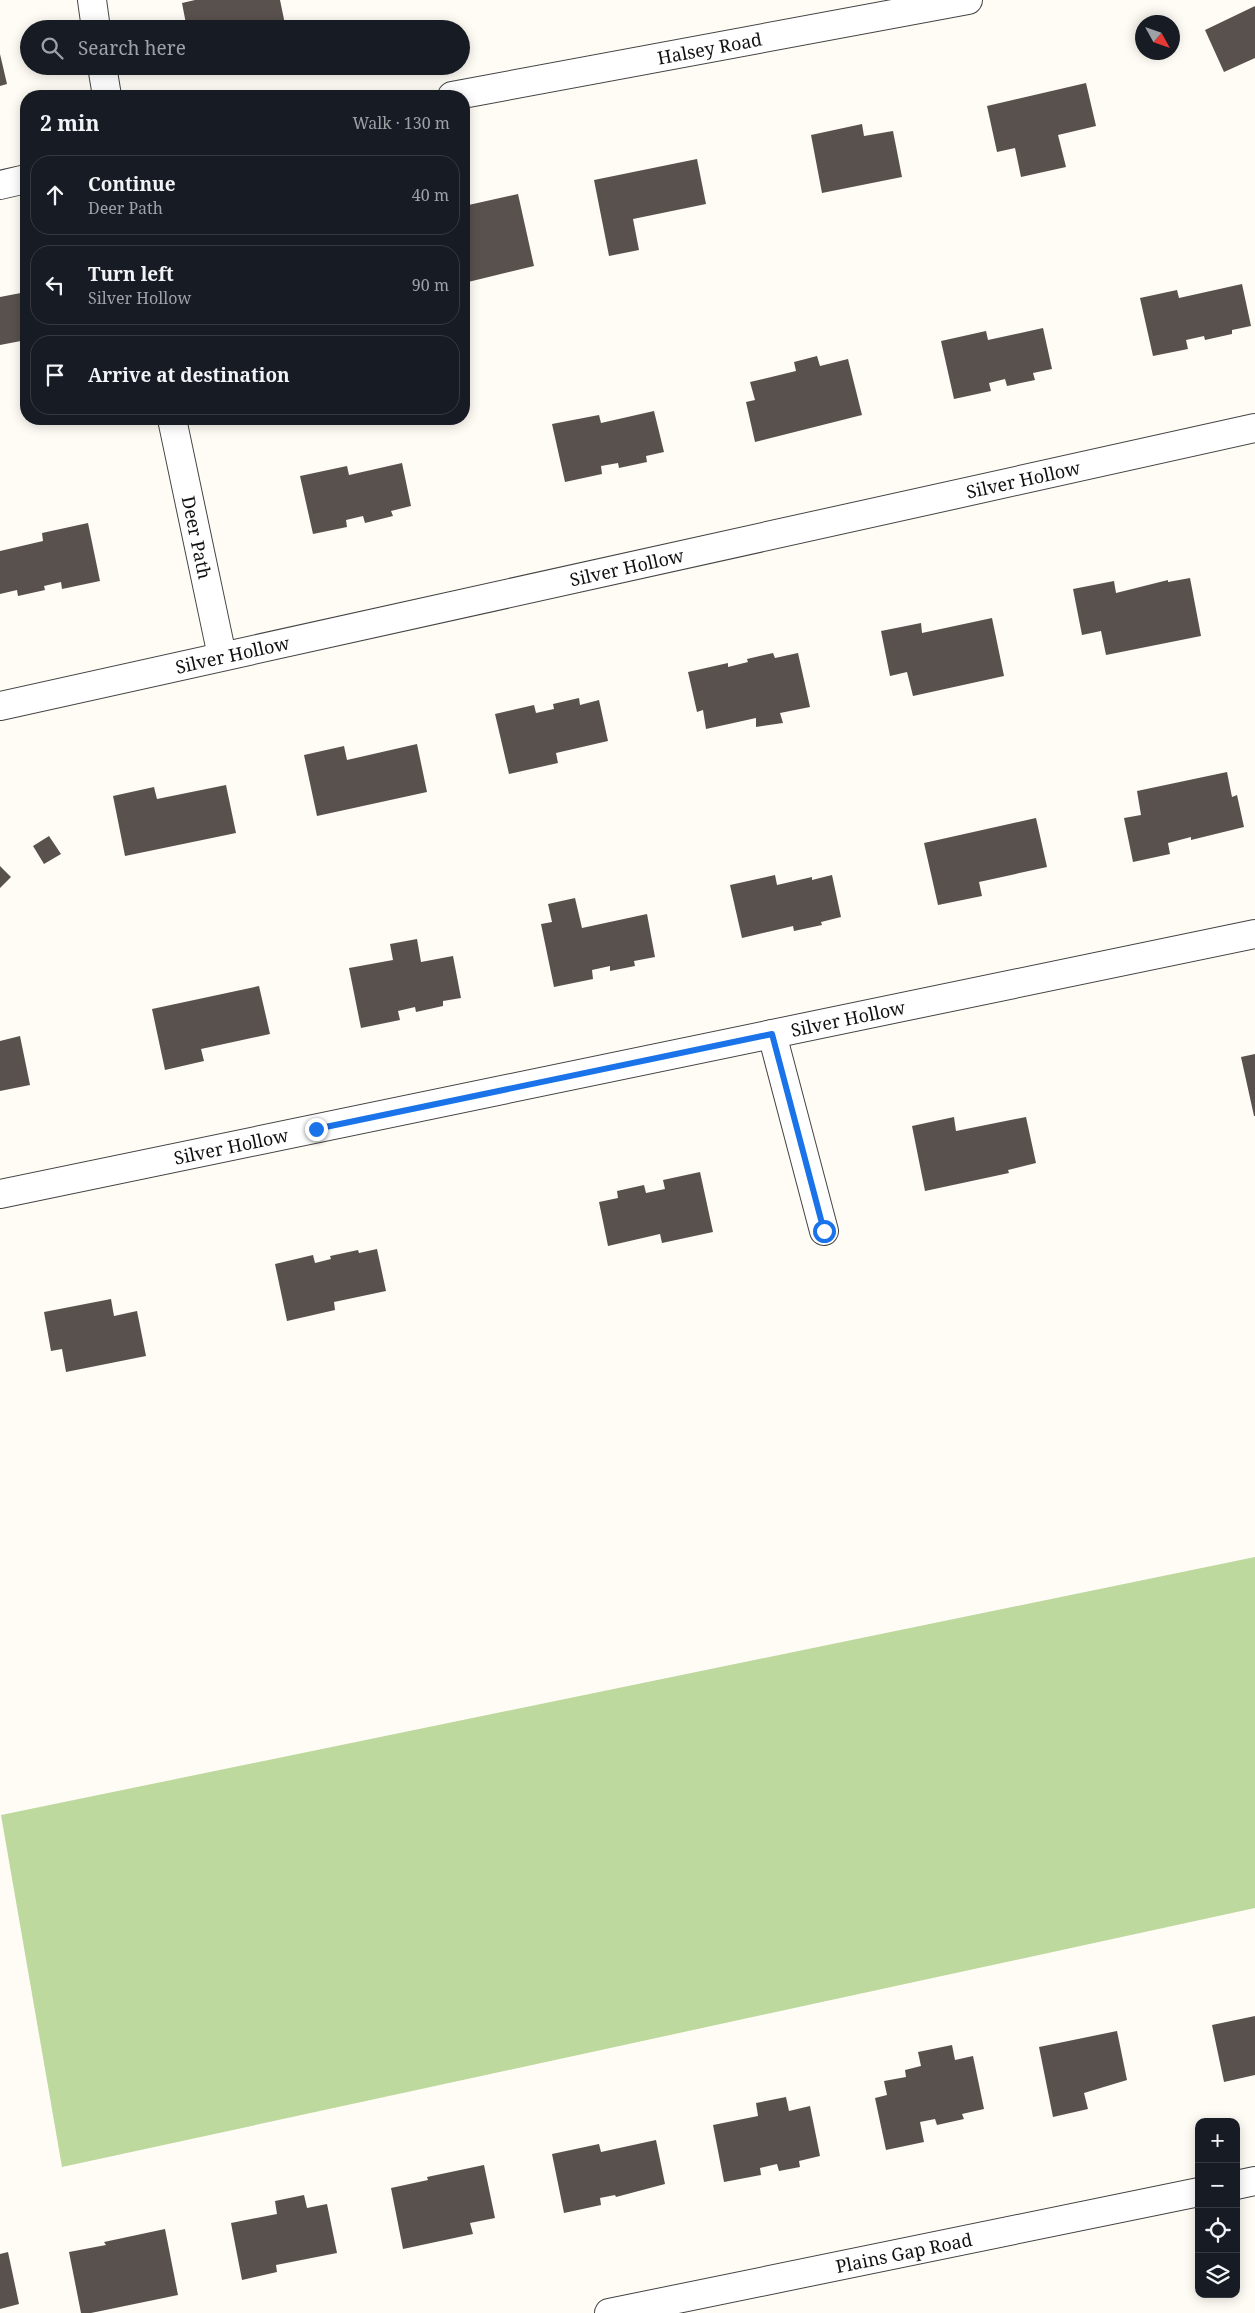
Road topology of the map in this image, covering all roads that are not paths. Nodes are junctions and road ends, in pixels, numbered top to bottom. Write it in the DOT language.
graph roads {
  1 [pos="92,0"];
  2 [pos="968,0"];
  3 [pos="95,20"];
  4 [pos="104,75"];
  5 [pos="106,90"];
  6 [pos="470,93"];
  7 [pos="20,181"];
  8 [pos="0,186"];
  9 [pos="173,425"];
  10 [pos="1255,428"];
  11 [pos="222,656"];
  12 [pos="0,706"];
  13 [pos="1255,934"];
  14 [pos="772,1034"];
  15 [pos="0,1194"];
  16 [pos="824,1231"];
  17 [pos="1255,2181"];
  18 [pos="1240,2184"];
  19 [pos="1195,2193"];
  20 [pos="609,2313"];
  1 -- 3 [label="street"];
  2 -- 6 [label="street, Halsey Road"];
  4 -- 5 [label="street"];
  7 -- 8 [label="street"];
  9 -- 11 [label="street, Deer Path"];
  10 -- 11 [label="street, Silver Hollow"];
  11 -- 12 [label="street, Silver Hollow"];
  13 -- 14 [label="street, Silver Hollow"];
  14 -- 15 [label="street, Silver Hollow"];
  14 -- 16 [label="street"];
  17 -- 18 [label="street"];
  19 -- 20 [label="street, Plains Gap Road"];
}
